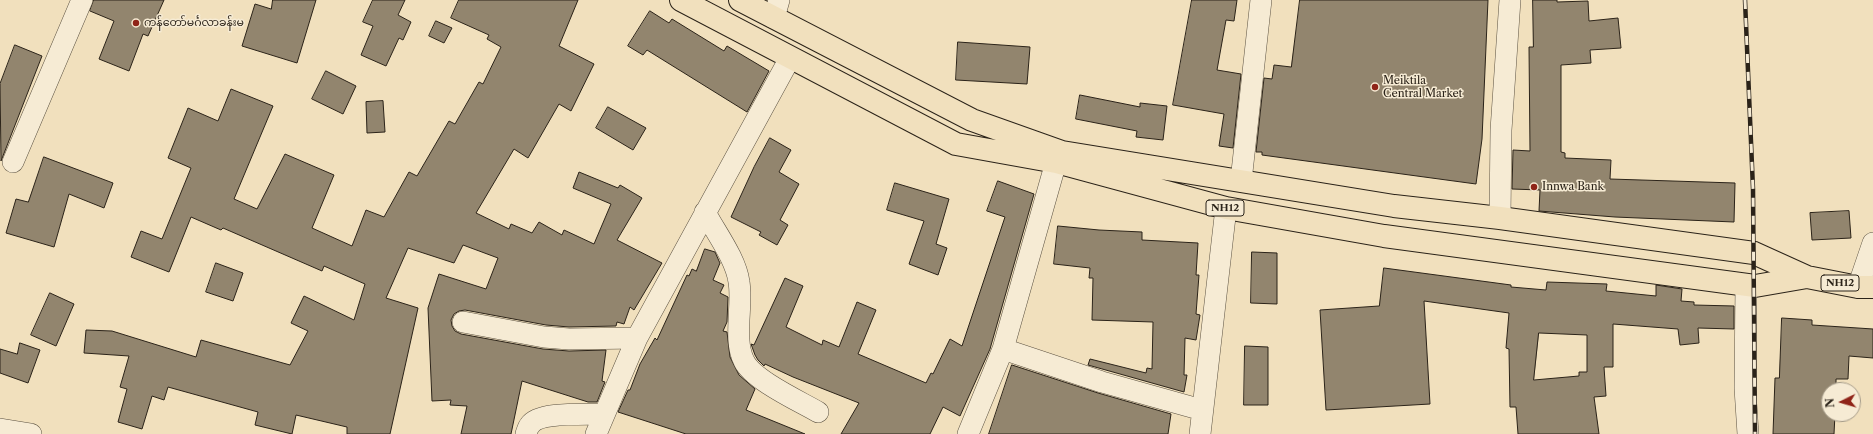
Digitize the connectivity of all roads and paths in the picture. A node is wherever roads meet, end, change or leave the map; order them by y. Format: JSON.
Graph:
{"nodes":[{"id":1,"x":82,"y":0,"type":"edge"},
{"id":2,"x":681,"y":0,"type":"edge"},
{"id":3,"x":740,"y":0,"type":"edge"},
{"id":4,"x":1261,"y":0,"type":"edge"},
{"id":5,"x":1510,"y":0,"type":"edge"},
{"id":6,"x":777,"y":9,"type":"edge"},
{"id":7,"x":790,"y":58,"type":"junction"},
{"id":8,"x":13,"y":162,"type":"dead end"},
{"id":9,"x":1056,"y":162,"type":"junction"},
{"id":10,"x":1241,"y":181,"type":"junction"},
{"id":11,"x":1226,"y":208,"type":"junction"},
{"id":12,"x":705,"y":212,"type":"junction"},
{"id":13,"x":1500,"y":218,"type":"junction"},
{"id":14,"x":1873,"y":243,"type":"edge"},
{"id":15,"x":1807,"y":277,"type":"junction"},
{"id":16,"x":1746,"y":284,"type":"junction"},
{"id":17,"x":1865,"y":287,"type":"edge"},
{"id":18,"x":463,"y":322,"type":"dead end"},
{"id":19,"x":637,"y":338,"type":"junction"},
{"id":20,"x":1003,"y":349,"type":"junction"},
{"id":21,"x":1202,"y":410,"type":"junction"},
{"id":22,"x":818,"y":412,"type":"dead end"},
{"id":23,"x":604,"y":414,"type":"junction"},
{"id":24,"x":0,"y":429,"type":"edge"},
{"id":25,"x":31,"y":434,"type":"edge"},
{"id":26,"x":526,"y":434,"type":"edge"},
{"id":27,"x":596,"y":434,"type":"edge"},
{"id":28,"x":968,"y":434,"type":"edge"},
{"id":29,"x":1200,"y":434,"type":"edge"},
{"id":30,"x":1748,"y":434,"type":"edge"}],
"edges":[{"from":1,"to":8,"type":"street"},
{"from":2,"to":7,"type":"highway","number":"NH12"},
{"from":3,"to":6,"type":"highway","number":"NH12"},
{"from":4,"to":10,"type":"street"},
{"from":5,"to":13,"type":"street"},
{"from":6,"to":10,"type":"highway","number":"NH12"},
{"from":7,"to":9,"type":"highway","number":"NH12"},
{"from":7,"to":12,"type":"street"},
{"from":9,"to":11,"type":"highway","number":"NH12"},
{"from":9,"to":20,"type":"street"},
{"from":10,"to":13,"type":"highway","number":"NH12"},
{"from":11,"to":16,"type":"highway","number":"NH12"},
{"from":11,"to":21,"type":"street"},
{"from":12,"to":19,"type":"street"},
{"from":12,"to":22,"type":"street"},
{"from":13,"to":15,"type":"highway","number":"NH12"},
{"from":14,"to":17,"type":"street"},
{"from":15,"to":16,"type":"highway","number":"NH12"},
{"from":15,"to":17,"type":"highway","number":"NH12"},
{"from":16,"to":30,"type":"street"},
{"from":18,"to":19,"type":"street"},
{"from":19,"to":23,"type":"street"},
{"from":20,"to":21,"type":"street"},
{"from":20,"to":28,"type":"street"},
{"from":21,"to":29,"type":"street"},
{"from":23,"to":26,"type":"street"},
{"from":23,"to":27,"type":"street"},
{"from":24,"to":25,"type":"street"}]}
